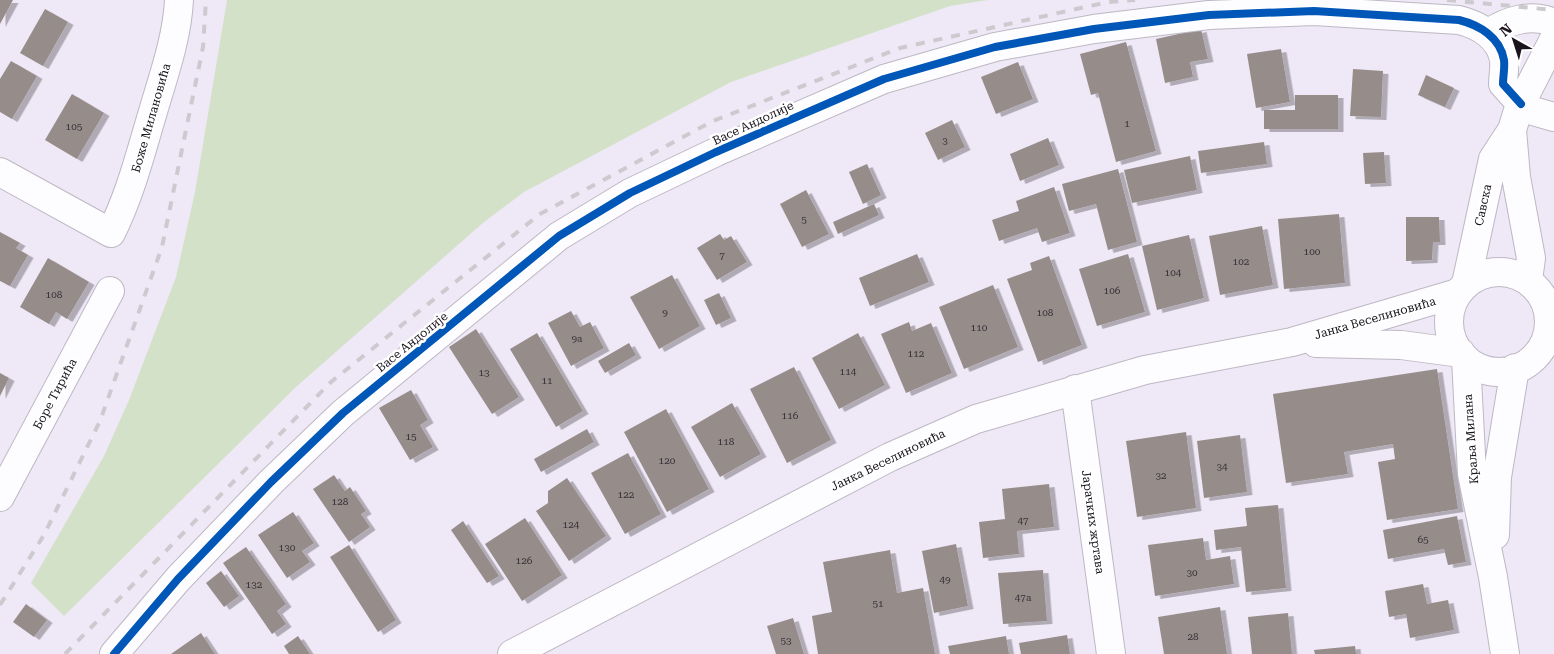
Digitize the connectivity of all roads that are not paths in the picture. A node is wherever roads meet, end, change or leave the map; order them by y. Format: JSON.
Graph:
{"nodes":[{"id":1,"x":178,"y":0,"type":"edge"},
{"id":2,"x":1554,"y":23,"type":"edge"},
{"id":3,"x":1489,"y":33,"type":"junction"},
{"id":4,"x":1554,"y":39,"type":"edge"},
{"id":5,"x":1517,"y":113,"type":"junction"},
{"id":6,"x":1554,"y":117,"type":"edge"},
{"id":7,"x":0,"y":172,"type":"edge"},
{"id":8,"x":1462,"y":289,"type":"junction"},
{"id":9,"x":1541,"y":290,"type":"edge"},
{"id":10,"x":110,"y":291,"type":"dead end"},
{"id":11,"x":1292,"y":342,"type":"junction"},
{"id":12,"x":1549,"y":346,"type":"edge"},
{"id":13,"x":1464,"y":356,"type":"junction"},
{"id":14,"x":1516,"y":368,"type":"junction"},
{"id":15,"x":1075,"y":389,"type":"junction"},
{"id":16,"x":0,"y":497,"type":"edge"},
{"id":17,"x":1493,"y":577,"type":"junction"},
{"id":18,"x":114,"y":654,"type":"edge"},
{"id":19,"x":512,"y":654,"type":"edge"},
{"id":20,"x":1111,"y":654,"type":"edge"},
{"id":21,"x":1505,"y":654,"type":"edge"}],
"edges":[{"from":1,"to":7,"type":"street","name":"Боже Милановића"},
{"from":2,"to":3,"type":"street"},
{"from":3,"to":5,"type":"street"},
{"from":3,"to":18,"type":"street","name":"Васе Андолије"},
{"from":4,"to":5,"type":"street","name":"Савска"},
{"from":5,"to":6,"type":"street"},
{"from":5,"to":8,"type":"street","name":"Савска"},
{"from":5,"to":9,"type":"street"},
{"from":8,"to":9,"type":"street"},
{"from":8,"to":11,"type":"street","name":"Јанка Веселиновића"},
{"from":8,"to":13,"type":"street"},
{"from":9,"to":12,"type":"street"},
{"from":10,"to":16,"type":"street","name":"Боре Тирића"},
{"from":11,"to":13,"type":"street","name":"Јанка Веселиновића"},
{"from":11,"to":15,"type":"street","name":"Јанка Веселиновића"},
{"from":12,"to":14,"type":"street"},
{"from":13,"to":14,"type":"street"},
{"from":13,"to":17,"type":"street","name":"Краља Милана"},
{"from":14,"to":17,"type":"street","name":"Краља Милана"},
{"from":15,"to":19,"type":"street","name":"Јанка Веселиновића"},
{"from":15,"to":20,"type":"street","name":"Јарачких жртава"},
{"from":17,"to":21,"type":"street","name":"Краља Милана"}]}
